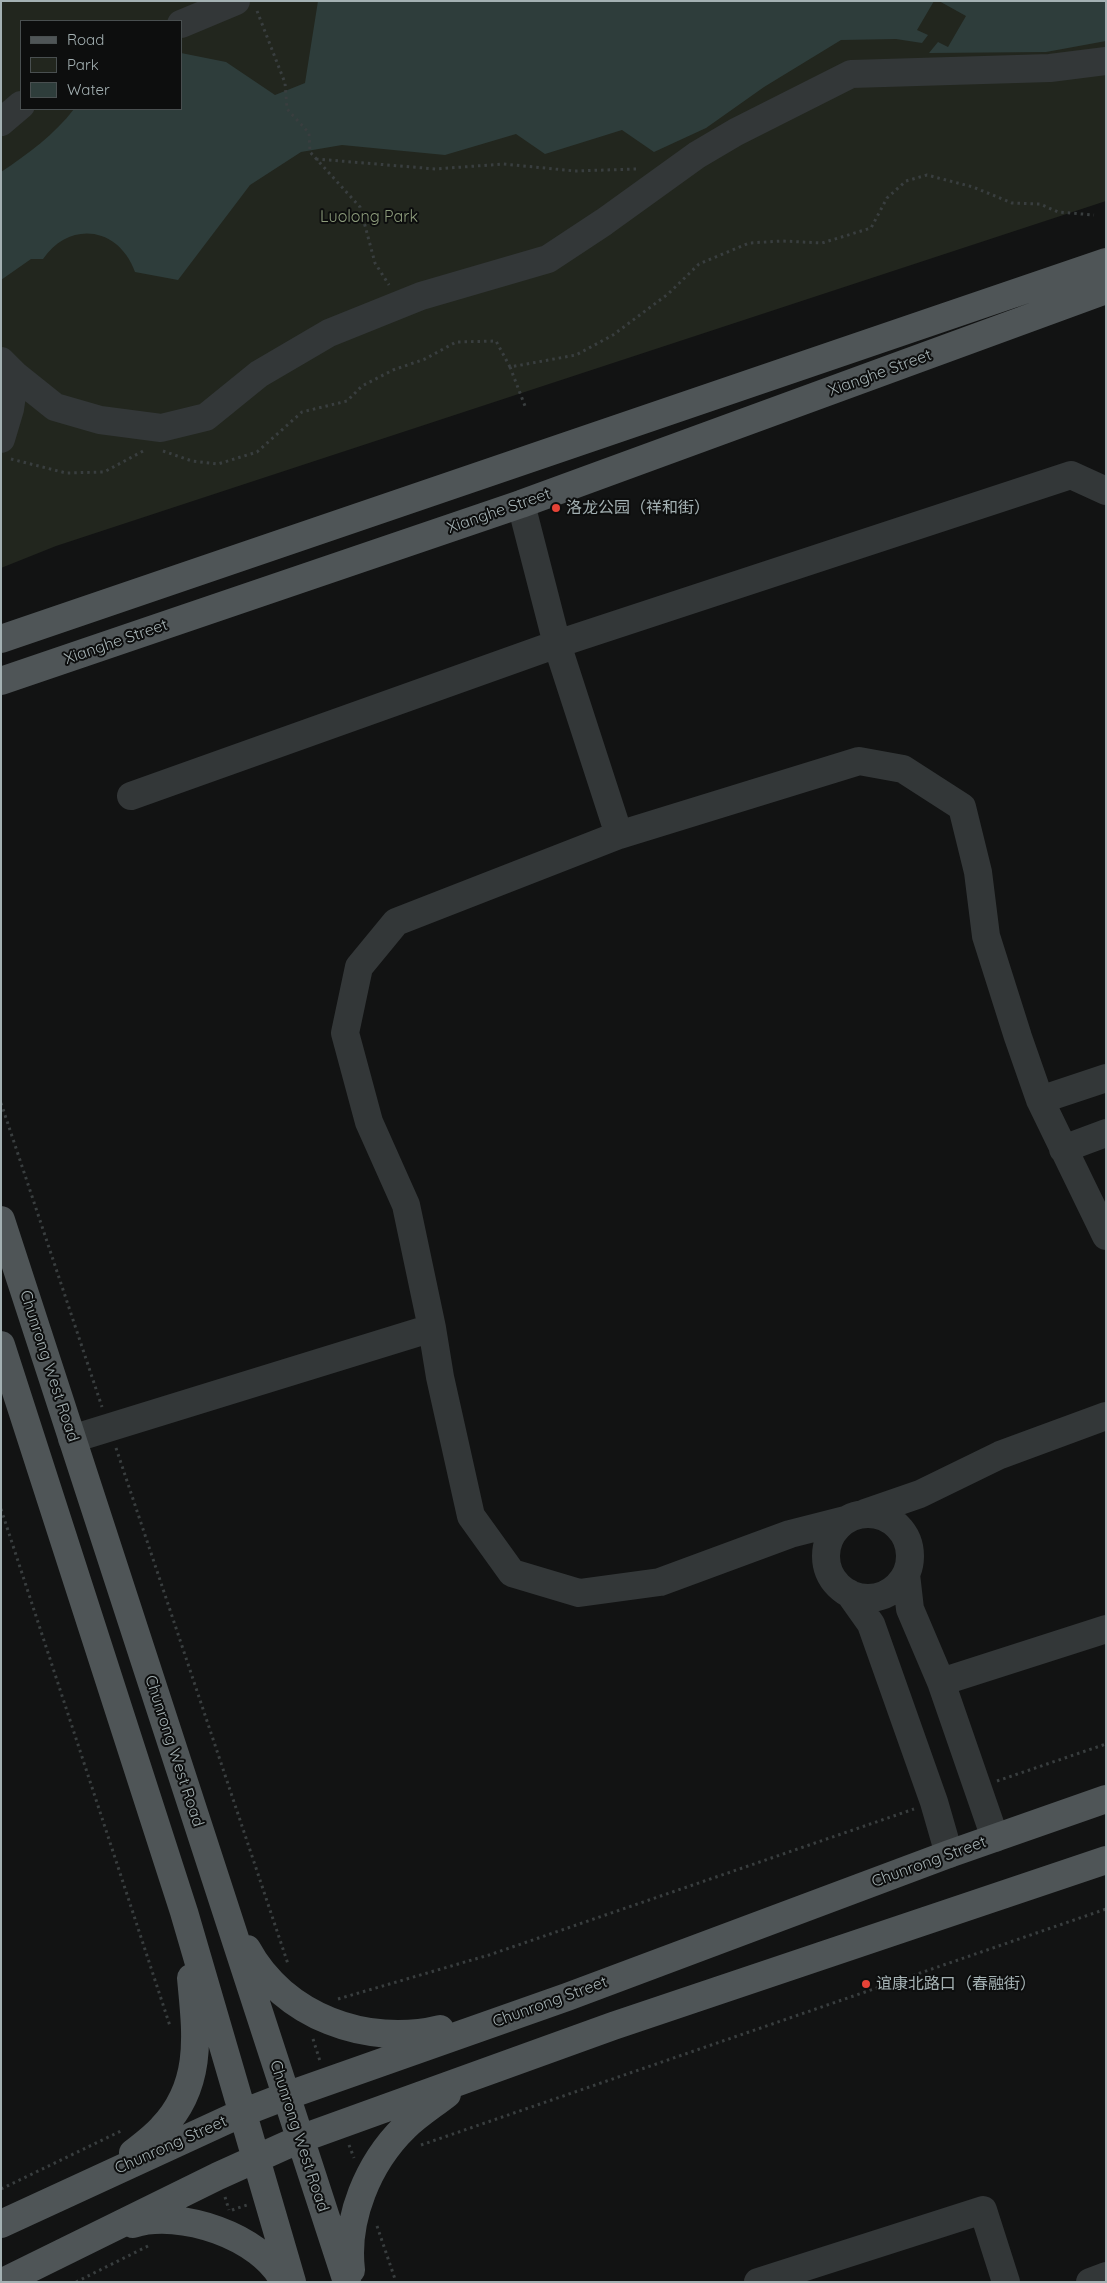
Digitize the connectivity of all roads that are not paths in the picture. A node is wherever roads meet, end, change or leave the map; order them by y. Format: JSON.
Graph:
{"nodes":[{"id":1,"x":246,"y":6,"type":"edge"},
{"id":2,"x":182,"y":24,"type":"edge"},
{"id":3,"x":1106,"y":61,"type":"edge"},
{"id":4,"x":20,"y":106,"type":"edge"},
{"id":5,"x":1,"y":122,"type":"edge"},
{"id":6,"x":1106,"y":262,"type":"edge"},
{"id":7,"x":1106,"y":290,"type":"edge"},
{"id":8,"x":8,"y":368,"type":"edge"},
{"id":9,"x":5,"y":449,"type":"edge"},
{"id":10,"x":1106,"y":492,"type":"edge"},
{"id":11,"x":521,"y":504,"type":"junction"},
{"id":12,"x":1,"y":639,"type":"edge"},
{"id":13,"x":557,"y":644,"type":"junction"},
{"id":14,"x":1,"y":681,"type":"edge"},
{"id":15,"x":131,"y":796,"type":"dead end"},
{"id":16,"x":619,"y":835,"type":"junction"},
{"id":17,"x":1106,"y":1078,"type":"edge"},
{"id":18,"x":1040,"y":1100,"type":"junction"},
{"id":19,"x":1106,"y":1133,"type":"edge"},
{"id":20,"x":1063,"y":1149,"type":"junction"},
{"id":21,"x":1,"y":1220,"type":"edge"},
{"id":22,"x":1106,"y":1236,"type":"edge"},
{"id":23,"x":432,"y":1328,"type":"junction"},
{"id":24,"x":1,"y":1345,"type":"edge"},
{"id":25,"x":1106,"y":1416,"type":"edge"},
{"id":26,"x":72,"y":1438,"type":"junction"},
{"id":27,"x":920,"y":1494,"type":"junction"},
{"id":28,"x":855,"y":1517,"type":"junction"},
{"id":29,"x":904,"y":1532,"type":"junction"},
{"id":30,"x":790,"y":1534,"type":"junction"},
{"id":31,"x":826,"y":1558,"type":"junction"},
{"id":32,"x":906,"y":1574,"type":"junction"},
{"id":33,"x":849,"y":1593,"type":"junction"},
{"id":34,"x":1106,"y":1629,"type":"edge"},
{"id":35,"x":942,"y":1682,"type":"junction"},
{"id":36,"x":1106,"y":1799,"type":"edge"},
{"id":37,"x":995,"y":1838,"type":"junction"},
{"id":38,"x":949,"y":1854,"type":"junction"},
{"id":39,"x":1106,"y":1860,"type":"edge"},
{"id":40,"x":223,"y":1902,"type":"junction"},
{"id":41,"x":184,"y":1912,"type":"junction"},
{"id":42,"x":567,"y":1996,"type":"junction"},
{"id":43,"x":469,"y":2078,"type":"junction"},
{"id":44,"x":286,"y":2096,"type":"junction"},
{"id":45,"x":242,"y":2113,"type":"junction"},
{"id":46,"x":300,"y":2139,"type":"junction"},
{"id":47,"x":256,"y":2157,"type":"junction"},
{"id":48,"x":111,"y":2173,"type":"junction"},
{"id":49,"x":1,"y":2224,"type":"edge"},
{"id":50,"x":84,"y":2240,"type":"junction"},
{"id":51,"x":1106,"y":2276,"type":"edge"},
{"id":52,"x":3,"y":2282,"type":"edge"},
{"id":53,"x":284,"y":2282,"type":"edge"},
{"id":54,"x":292,"y":2282,"type":"edge"},
{"id":55,"x":347,"y":2282,"type":"edge"},
{"id":56,"x":353,"y":2282,"type":"edge"},
{"id":57,"x":758,"y":2282,"type":"edge"},
{"id":58,"x":1006,"y":2282,"type":"edge"},
{"id":59,"x":1090,"y":2282,"type":"edge"}],
"edges":[{"from":1,"to":2,"type":"street"},
{"from":3,"to":8,"type":"street"},
{"from":4,"to":5,"type":"street"},
{"from":6,"to":12,"type":"main road","name":"Xianghe Street"},
{"from":7,"to":11,"type":"main road","name":"Xianghe Street"},
{"from":8,"to":9,"type":"street"},
{"from":10,"to":13,"type":"street"},
{"from":11,"to":13,"type":"street"},
{"from":11,"to":14,"type":"main road","name":"Xianghe Street"},
{"from":13,"to":15,"type":"street"},
{"from":13,"to":16,"type":"street"},
{"from":16,"to":18,"type":"street"},
{"from":16,"to":23,"type":"street"},
{"from":17,"to":18,"type":"street"},
{"from":18,"to":20,"type":"street"},
{"from":19,"to":20,"type":"street"},
{"from":20,"to":22,"type":"street"},
{"from":21,"to":26,"type":"main road","name":"Chunrong West Road"},
{"from":23,"to":26,"type":"street"},
{"from":23,"to":30,"type":"street"},
{"from":24,"to":41,"type":"main road"},
{"from":25,"to":27,"type":"street"},
{"from":26,"to":40,"type":"main road","name":"Chunrong West Road"},
{"from":27,"to":28,"type":"street"},
{"from":27,"to":29,"type":"street"},
{"from":28,"to":29,"type":"street"},
{"from":28,"to":30,"type":"street"},
{"from":28,"to":31,"type":"street"},
{"from":29,"to":32,"type":"street"},
{"from":30,"to":31,"type":"street"},
{"from":31,"to":33,"type":"street"},
{"from":32,"to":33,"type":"street"},
{"from":32,"to":35,"type":"street"},
{"from":33,"to":38,"type":"street"},
{"from":34,"to":35,"type":"street"},
{"from":35,"to":37,"type":"street"},
{"from":36,"to":37,"type":"main road","name":"Chunrong Street"},
{"from":37,"to":38,"type":"main road","name":"Chunrong Street"},
{"from":38,"to":42,"type":"main road","name":"Chunrong Street"},
{"from":39,"to":43,"type":"main road"},
{"from":40,"to":42,"type":"main road"},
{"from":40,"to":44,"type":"main road","name":"Chunrong West Road"},
{"from":41,"to":45,"type":"main road"},
{"from":41,"to":48,"type":"main road"},
{"from":42,"to":44,"type":"main road","name":"Chunrong Street"},
{"from":43,"to":46,"type":"main road"},
{"from":43,"to":56,"type":"main road"},
{"from":44,"to":45,"type":"main road","name":"Chunrong Street"},
{"from":44,"to":46,"type":"main road","name":"Chunrong West Road"},
{"from":45,"to":47,"type":"main road"},
{"from":45,"to":48,"type":"main road","name":"Chunrong Street"},
{"from":46,"to":47,"type":"main road"},
{"from":46,"to":55,"type":"main road","name":"Chunrong West Road"},
{"from":47,"to":50,"type":"main road"},
{"from":47,"to":54,"type":"main road"},
{"from":48,"to":49,"type":"main road","name":"Chunrong Street"},
{"from":50,"to":52,"type":"main road"},
{"from":50,"to":53,"type":"main road"},
{"from":51,"to":59,"type":"street"},
{"from":57,"to":58,"type":"street"}]}
